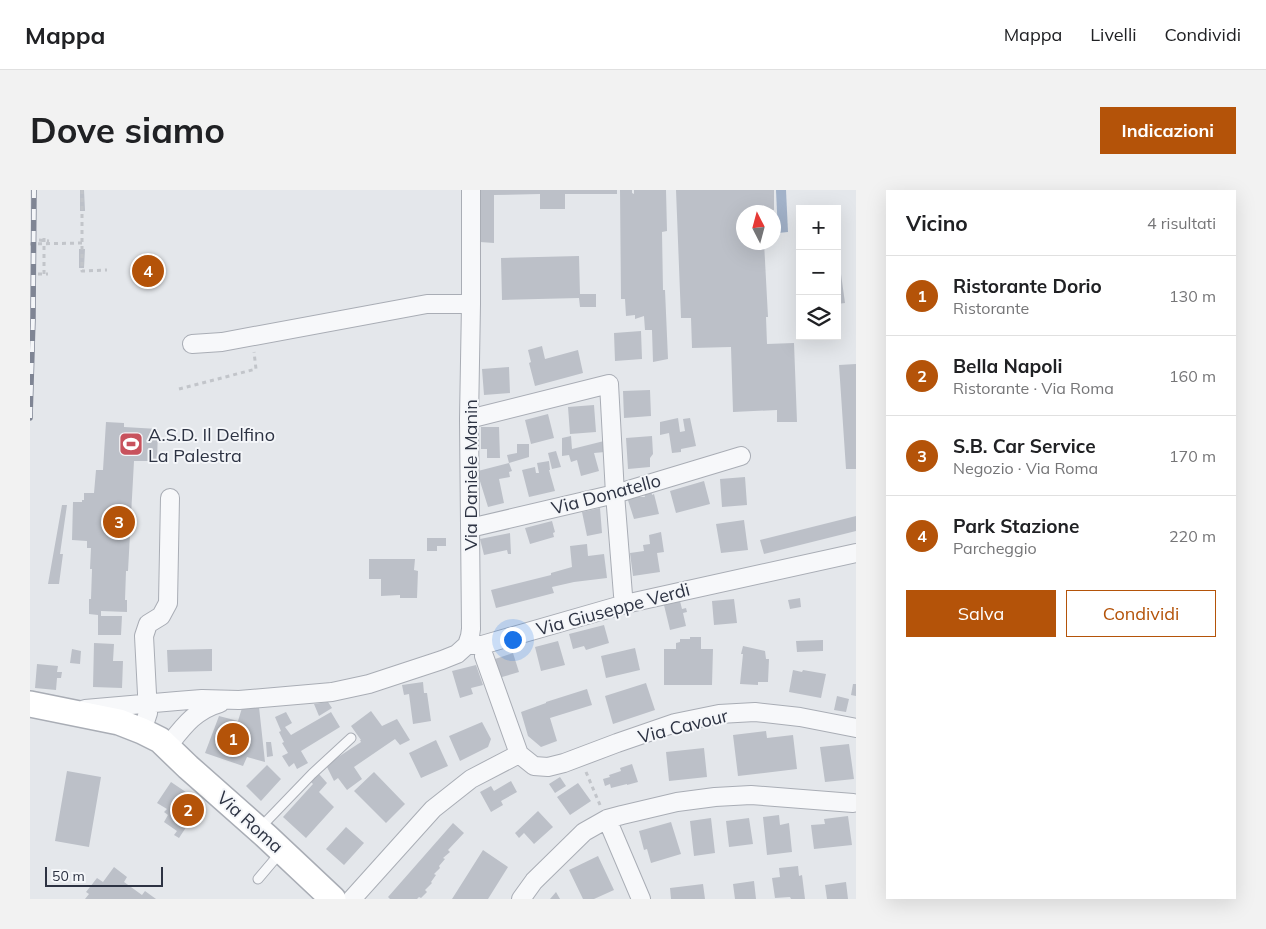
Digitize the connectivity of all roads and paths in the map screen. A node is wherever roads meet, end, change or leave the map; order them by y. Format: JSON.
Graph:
{"nodes":[{"id":1,"x":82,"y":190,"type":"edge"},
{"id":2,"x":471,"y":190,"type":"edge"},
{"id":3,"x":39,"y":240,"type":"dead end"},
{"id":4,"x":49,"y":240,"type":"dead end"},
{"id":5,"x":44,"y":242,"type":"junction"},
{"id":6,"x":82,"y":243,"type":"junction"},
{"id":7,"x":30,"y":244,"type":"edge"},
{"id":8,"x":107,"y":270,"type":"dead end"},
{"id":9,"x":38,"y":274,"type":"dead end"},
{"id":10,"x":471,"y":304,"type":"junction"},
{"id":11,"x":252,"y":336,"type":"junction"},
{"id":12,"x":192,"y":344,"type":"dead end"},
{"id":13,"x":179,"y":389,"type":"dead end"},
{"id":14,"x":469,"y":419,"type":"junction"},
{"id":15,"x":741,"y":456,"type":"dead end"},
{"id":16,"x":615,"y":494,"type":"junction"},
{"id":17,"x":170,"y":498,"type":"dead end"},
{"id":18,"x":470,"y":528,"type":"junction"},
{"id":19,"x":856,"y":553,"type":"edge"},
{"id":20,"x":625,"y":604,"type":"junction"},
{"id":21,"x":467,"y":645,"type":"junction"},
{"id":22,"x":484,"y":656,"type":"dead end"},
{"id":23,"x":229,"y":701,"type":"junction"},
{"id":24,"x":148,"y":703,"type":"junction"},
{"id":25,"x":30,"y":704,"type":"edge"},
{"id":26,"x":68,"y":711,"type":"junction"},
{"id":27,"x":856,"y":728,"type":"edge"},
{"id":28,"x":142,"y":731,"type":"junction"},
{"id":29,"x":351,"y":738,"type":"dead end"},
{"id":30,"x":168,"y":746,"type":"junction"},
{"id":31,"x":519,"y":754,"type":"junction"},
{"id":32,"x":580,"y":757,"type":"junction"},
{"id":33,"x":853,"y":803,"type":"dead end"},
{"id":34,"x":607,"y":819,"type":"junction"},
{"id":35,"x":259,"y":829,"type":"junction"},
{"id":36,"x":282,"y":851,"type":"junction"},
{"id":37,"x":258,"y":879,"type":"dead end"},
{"id":38,"x":333,"y":899,"type":"edge"},
{"id":39,"x":352,"y":899,"type":"edge"},
{"id":40,"x":521,"y":899,"type":"edge"},
{"id":41,"x":641,"y":899,"type":"edge"}],
"edges":[{"from":1,"to":6,"type":"path"},
{"from":2,"to":10,"type":"street","name":"Via Daniele Manin"},
{"from":3,"to":5,"type":"path"},
{"from":4,"to":5,"type":"path"},
{"from":5,"to":6,"type":"path"},
{"from":5,"to":7,"type":"path"},
{"from":5,"to":9,"type":"path"},
{"from":6,"to":8,"type":"path"},
{"from":10,"to":11,"type":"street"},
{"from":10,"to":14,"type":"street","name":"Via Daniele Manin"},
{"from":11,"to":12,"type":"street"},
{"from":11,"to":13,"type":"path"},
{"from":14,"to":16,"type":"street"},
{"from":14,"to":18,"type":"street","name":"Via Daniele Manin"},
{"from":15,"to":16,"type":"street","name":"Via Donatello"},
{"from":16,"to":18,"type":"street","name":"Via Donatello"},
{"from":16,"to":20,"type":"street"},
{"from":17,"to":24,"type":"street"},
{"from":18,"to":21,"type":"street","name":"Via Daniele Manin"},
{"from":19,"to":20,"type":"street","name":"Via Giuseppe Verdi"},
{"from":20,"to":21,"type":"street","name":"Via Giuseppe Verdi"},
{"from":21,"to":23,"type":"street","name":"Via Giuseppe Verdi"},
{"from":22,"to":31,"type":"street"},
{"from":23,"to":24,"type":"street","name":"Via Giuseppe Verdi"},
{"from":23,"to":30,"type":"street","name":"Via Giuseppe Verdi"},
{"from":24,"to":26,"type":"street","name":"Via Giuseppe Verdi"},
{"from":24,"to":28,"type":"street"},
{"from":25,"to":26,"type":"main road","name":"Via Roma"},
{"from":26,"to":28,"type":"main road","name":"Via Roma"},
{"from":27,"to":32,"type":"street","name":"Via Cavour"},
{"from":28,"to":30,"type":"main road","name":"Via Roma"},
{"from":29,"to":35,"type":"lane"},
{"from":30,"to":35,"type":"main road","name":"Via Roma"},
{"from":31,"to":32,"type":"street","name":"Via Cavour"},
{"from":31,"to":39,"type":"street"},
{"from":32,"to":34,"type":"path"},
{"from":33,"to":34,"type":"street"},
{"from":34,"to":40,"type":"street"},
{"from":34,"to":41,"type":"street"},
{"from":35,"to":36,"type":"main road","name":"Via Roma"},
{"from":36,"to":37,"type":"lane"},
{"from":36,"to":38,"type":"main road","name":"Via Roma"}]}
